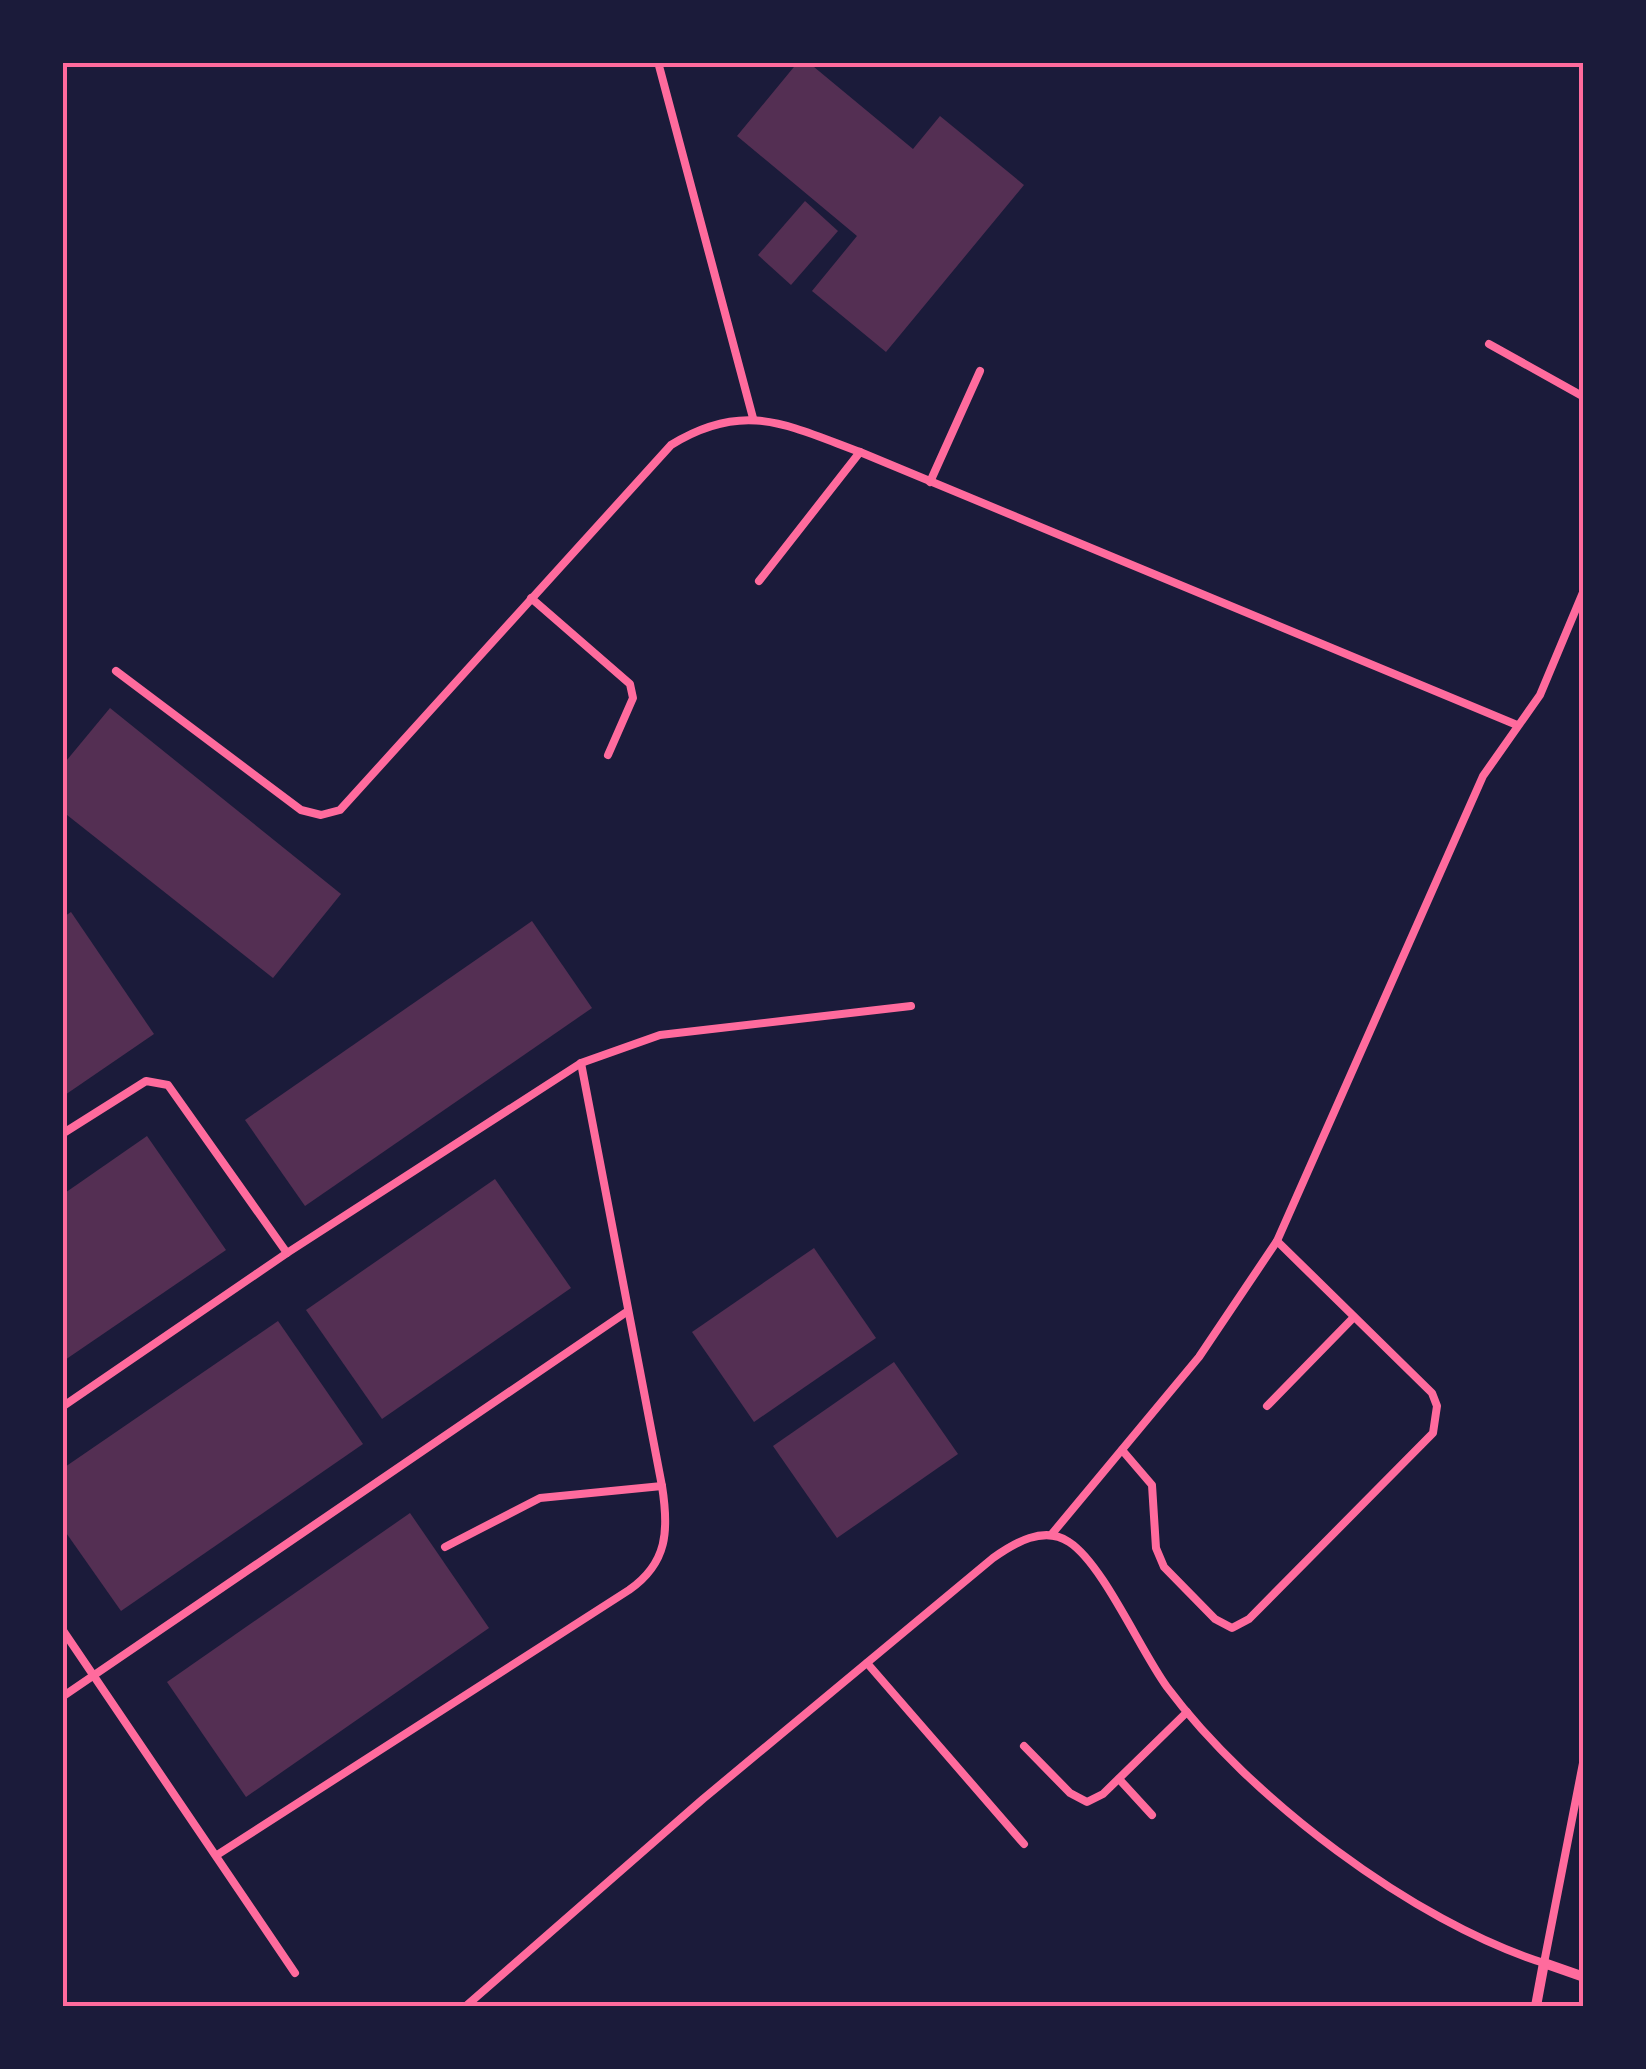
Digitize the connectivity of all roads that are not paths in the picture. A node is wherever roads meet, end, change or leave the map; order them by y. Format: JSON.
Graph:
{"nodes":[{"id":1,"x":658,"y":62,"type":"edge"},
{"id":2,"x":1489,"y":344,"type":"dead end"},
{"id":3,"x":980,"y":370,"type":"dead end"},
{"id":4,"x":1584,"y":397,"type":"edge"},
{"id":5,"x":753,"y":418,"type":"junction"},
{"id":6,"x":860,"y":452,"type":"junction"},
{"id":7,"x":930,"y":482,"type":"junction"},
{"id":8,"x":760,"y":582,"type":"dead end"},
{"id":9,"x":1584,"y":590,"type":"edge"},
{"id":10,"x":531,"y":598,"type":"junction"},
{"id":11,"x":116,"y":671,"type":"dead end"},
{"id":12,"x":1516,"y":725,"type":"junction"},
{"id":13,"x":608,"y":755,"type":"dead end"},
{"id":14,"x":911,"y":1006,"type":"dead end"},
{"id":15,"x":581,"y":1063,"type":"junction"},
{"id":16,"x":62,"y":1134,"type":"edge"},
{"id":17,"x":1276,"y":1242,"type":"junction"},
{"id":18,"x":287,"y":1253,"type":"junction"},
{"id":19,"x":626,"y":1314,"type":"junction"},
{"id":20,"x":1354,"y":1316,"type":"junction"},
{"id":21,"x":1267,"y":1406,"type":"dead end"},
{"id":22,"x":62,"y":1407,"type":"edge"},
{"id":23,"x":1122,"y":1450,"type":"junction"},
{"id":24,"x":662,"y":1486,"type":"junction"},
{"id":25,"x":1051,"y":1534,"type":"junction"},
{"id":26,"x":445,"y":1547,"type":"dead end"},
{"id":27,"x":62,"y":1629,"type":"edge"},
{"id":28,"x":867,"y":1662,"type":"junction"},
{"id":29,"x":93,"y":1675,"type":"junction"},
{"id":30,"x":62,"y":1697,"type":"edge"},
{"id":31,"x":1187,"y":1712,"type":"junction"},
{"id":32,"x":1024,"y":1746,"type":"dead end"},
{"id":33,"x":1584,"y":1758,"type":"edge"},
{"id":34,"x":1119,"y":1779,"type":"junction"},
{"id":35,"x":1152,"y":1815,"type":"dead end"},
{"id":36,"x":1024,"y":1844,"type":"dead end"},
{"id":37,"x":217,"y":1854,"type":"junction"},
{"id":38,"x":1544,"y":1963,"type":"junction"},
{"id":39,"x":295,"y":1973,"type":"dead end"},
{"id":40,"x":1584,"y":1976,"type":"edge"},
{"id":41,"x":466,"y":2006,"type":"edge"},
{"id":42,"x":1536,"y":2006,"type":"edge"}],
"edges":[{"from":1,"to":5,"type":"lane"},
{"from":2,"to":4,"type":"lane"},
{"from":3,"to":7,"type":"lane"},
{"from":5,"to":6,"type":"lane"},
{"from":5,"to":10,"type":"lane"},
{"from":6,"to":7,"type":"lane"},
{"from":6,"to":8,"type":"lane"},
{"from":7,"to":12,"type":"lane"},
{"from":9,"to":12,"type":"lane"},
{"from":10,"to":11,"type":"lane"},
{"from":10,"to":13,"type":"lane"},
{"from":12,"to":17,"type":"lane"},
{"from":14,"to":15,"type":"lane"},
{"from":15,"to":18,"type":"lane"},
{"from":15,"to":19,"type":"lane"},
{"from":16,"to":18,"type":"lane"},
{"from":17,"to":20,"type":"lane"},
{"from":17,"to":23,"type":"lane"},
{"from":18,"to":22,"type":"lane"},
{"from":19,"to":24,"type":"lane"},
{"from":19,"to":29,"type":"lane"},
{"from":20,"to":21,"type":"lane"},
{"from":20,"to":23,"type":"lane"},
{"from":23,"to":25,"type":"lane"},
{"from":24,"to":26,"type":"lane"},
{"from":24,"to":37,"type":"lane"},
{"from":25,"to":28,"type":"lane"},
{"from":25,"to":31,"type":"lane"},
{"from":27,"to":29,"type":"lane"},
{"from":28,"to":36,"type":"lane"},
{"from":28,"to":41,"type":"lane"},
{"from":29,"to":30,"type":"lane"},
{"from":29,"to":37,"type":"lane"},
{"from":31,"to":34,"type":"lane"},
{"from":31,"to":38,"type":"lane"},
{"from":32,"to":34,"type":"lane"},
{"from":33,"to":38,"type":"lane"},
{"from":34,"to":35,"type":"lane"},
{"from":37,"to":39,"type":"lane"},
{"from":38,"to":40,"type":"street"},
{"from":38,"to":42,"type":"street"}]}
